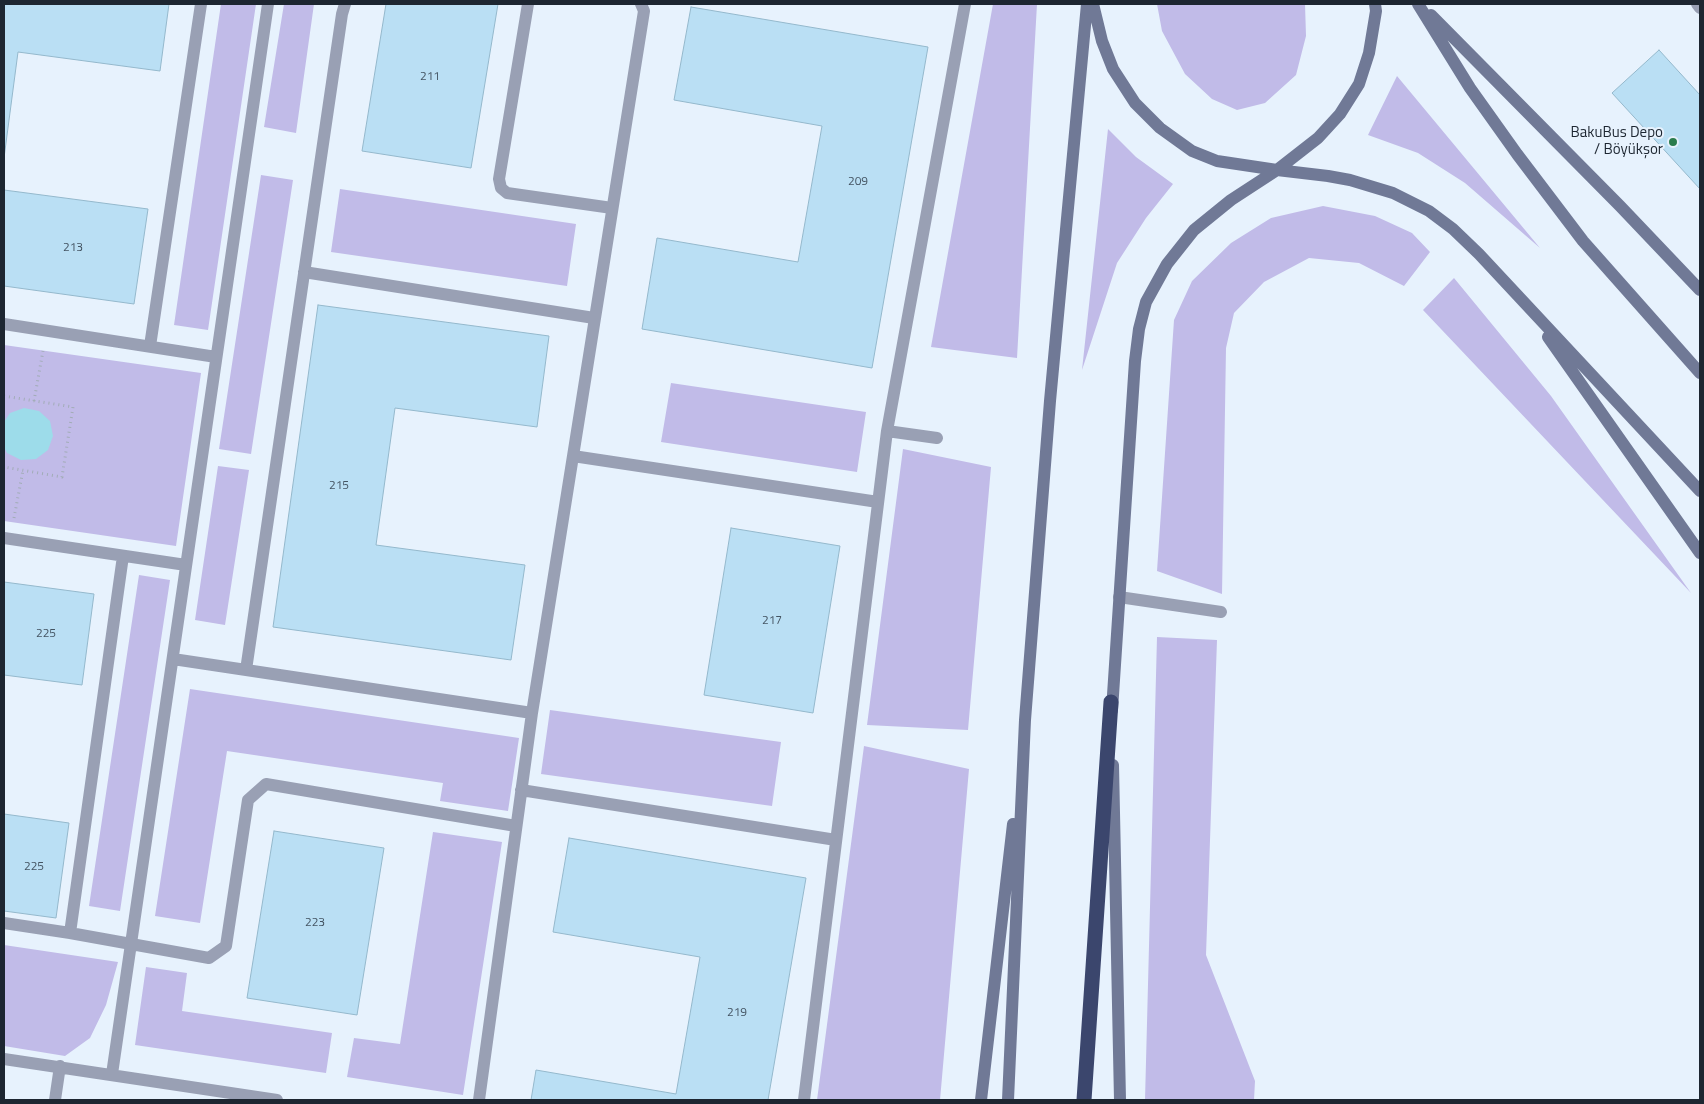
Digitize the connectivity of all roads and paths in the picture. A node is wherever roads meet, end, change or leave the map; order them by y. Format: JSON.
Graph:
{"nodes":[{"id":1,"x":201,"y":4,"type":"edge"},
{"id":2,"x":268,"y":4,"type":"edge"},
{"id":3,"x":345,"y":4,"type":"edge"},
{"id":4,"x":528,"y":4,"type":"edge"},
{"id":5,"x":641,"y":4,"type":"edge"},
{"id":6,"x":965,"y":4,"type":"edge"},
{"id":7,"x":1087,"y":4,"type":"edge"},
{"id":8,"x":1093,"y":4,"type":"edge"},
{"id":9,"x":1375,"y":4,"type":"edge"},
{"id":10,"x":1418,"y":4,"type":"edge"},
{"id":11,"x":1697,"y":4,"type":"edge"},
{"id":12,"x":1700,"y":8,"type":"edge"},
{"id":13,"x":1277,"y":170,"type":"junction"},
{"id":14,"x":612,"y":208,"type":"junction"},
{"id":15,"x":304,"y":272,"type":"junction"},
{"id":16,"x":1700,"y":290,"type":"edge"},
{"id":17,"x":1519,"y":297,"type":"junction"},
{"id":18,"x":594,"y":318,"type":"junction"},
{"id":19,"x":4,"y":324,"type":"edge"},
{"id":20,"x":46,"y":331,"type":"junction"},
{"id":21,"x":150,"y":346,"type":"junction"},
{"id":22,"x":216,"y":356,"type":"junction"},
{"id":23,"x":1700,"y":373,"type":"edge"},
{"id":24,"x":4,"y":396,"type":"edge"},
{"id":25,"x":34,"y":401,"type":"junction"},
{"id":26,"x":887,"y":431,"type":"junction"},
{"id":27,"x":937,"y":438,"type":"dead end"},
{"id":28,"x":573,"y":456,"type":"junction"},
{"id":29,"x":4,"y":467,"type":"edge"},
{"id":30,"x":23,"y":470,"type":"junction"},
{"id":31,"x":1700,"y":491,"type":"edge"},
{"id":32,"x":878,"y":502,"type":"junction"},
{"id":33,"x":7,"y":539,"type":"edge"},
{"id":34,"x":1700,"y":553,"type":"edge"},
{"id":35,"x":123,"y":556,"type":"junction"},
{"id":36,"x":186,"y":565,"type":"junction"},
{"id":37,"x":1119,"y":597,"type":"junction"},
{"id":38,"x":1221,"y":612,"type":"dead end"},
{"id":39,"x":173,"y":658,"type":"junction"},
{"id":40,"x":246,"y":670,"type":"junction"},
{"id":41,"x":1111,"y":702,"type":"junction"},
{"id":42,"x":532,"y":713,"type":"junction"},
{"id":43,"x":1025,"y":720,"type":"junction"},
{"id":44,"x":521,"y":790,"type":"junction"},
{"id":45,"x":516,"y":826,"type":"junction"},
{"id":46,"x":836,"y":840,"type":"junction"},
{"id":47,"x":4,"y":923,"type":"edge"},
{"id":48,"x":70,"y":933,"type":"junction"},
{"id":49,"x":131,"y":944,"type":"junction"},
{"id":50,"x":4,"y":1059,"type":"edge"},
{"id":51,"x":60,"y":1066,"type":"junction"},
{"id":52,"x":112,"y":1074,"type":"junction"},
{"id":53,"x":55,"y":1100,"type":"edge"},
{"id":54,"x":269,"y":1100,"type":"edge"},
{"id":55,"x":479,"y":1100,"type":"edge"},
{"id":56,"x":804,"y":1100,"type":"edge"},
{"id":57,"x":981,"y":1100,"type":"edge"},
{"id":58,"x":1008,"y":1100,"type":"edge"},
{"id":59,"x":1084,"y":1100,"type":"edge"},
{"id":60,"x":1120,"y":1100,"type":"edge"}],
"edges":[{"from":1,"to":21,"type":"lane"},
{"from":2,"to":22,"type":"lane"},
{"from":3,"to":15,"type":"lane"},
{"from":4,"to":14,"type":"lane"},
{"from":5,"to":14,"type":"lane"},
{"from":6,"to":26,"type":"lane"},
{"from":7,"to":43,"type":"main road"},
{"from":8,"to":13,"type":"main road"},
{"from":9,"to":13,"type":"main road"},
{"from":10,"to":16,"type":"main road"},
{"from":10,"to":23,"type":"main road"},
{"from":11,"to":12,"type":"lane"},
{"from":13,"to":17,"type":"main road"},
{"from":13,"to":37,"type":"main road"},
{"from":14,"to":18,"type":"lane"},
{"from":15,"to":18,"type":"lane"},
{"from":15,"to":40,"type":"lane"},
{"from":17,"to":31,"type":"main road"},
{"from":17,"to":34,"type":"main road"},
{"from":18,"to":28,"type":"lane"},
{"from":19,"to":20,"type":"lane"},
{"from":20,"to":21,"type":"lane"},
{"from":20,"to":25,"type":"path"},
{"from":21,"to":22,"type":"lane"},
{"from":22,"to":36,"type":"lane"},
{"from":24,"to":25,"type":"path"},
{"from":25,"to":30,"type":"path"},
{"from":26,"to":27,"type":"lane"},
{"from":26,"to":32,"type":"lane"},
{"from":28,"to":32,"type":"lane"},
{"from":28,"to":42,"type":"lane"},
{"from":29,"to":30,"type":"path"},
{"from":30,"to":33,"type":"path"},
{"from":32,"to":46,"type":"lane"},
{"from":33,"to":35,"type":"lane"},
{"from":35,"to":36,"type":"lane"},
{"from":35,"to":48,"type":"lane"},
{"from":36,"to":39,"type":"lane"},
{"from":37,"to":38,"type":"lane"},
{"from":37,"to":41,"type":"main road"},
{"from":39,"to":40,"type":"lane"},
{"from":39,"to":49,"type":"lane"},
{"from":40,"to":42,"type":"lane"},
{"from":41,"to":59,"type":"highway"},
{"from":41,"to":60,"type":"main road"},
{"from":42,"to":44,"type":"lane"},
{"from":43,"to":57,"type":"main road"},
{"from":43,"to":58,"type":"main road"},
{"from":44,"to":45,"type":"lane"},
{"from":44,"to":46,"type":"lane"},
{"from":45,"to":49,"type":"lane"},
{"from":45,"to":55,"type":"lane"},
{"from":46,"to":56,"type":"lane"},
{"from":47,"to":48,"type":"lane"},
{"from":48,"to":49,"type":"lane"},
{"from":49,"to":52,"type":"lane"},
{"from":50,"to":51,"type":"lane"},
{"from":51,"to":52,"type":"lane"},
{"from":51,"to":53,"type":"lane"},
{"from":52,"to":54,"type":"lane"}]}
